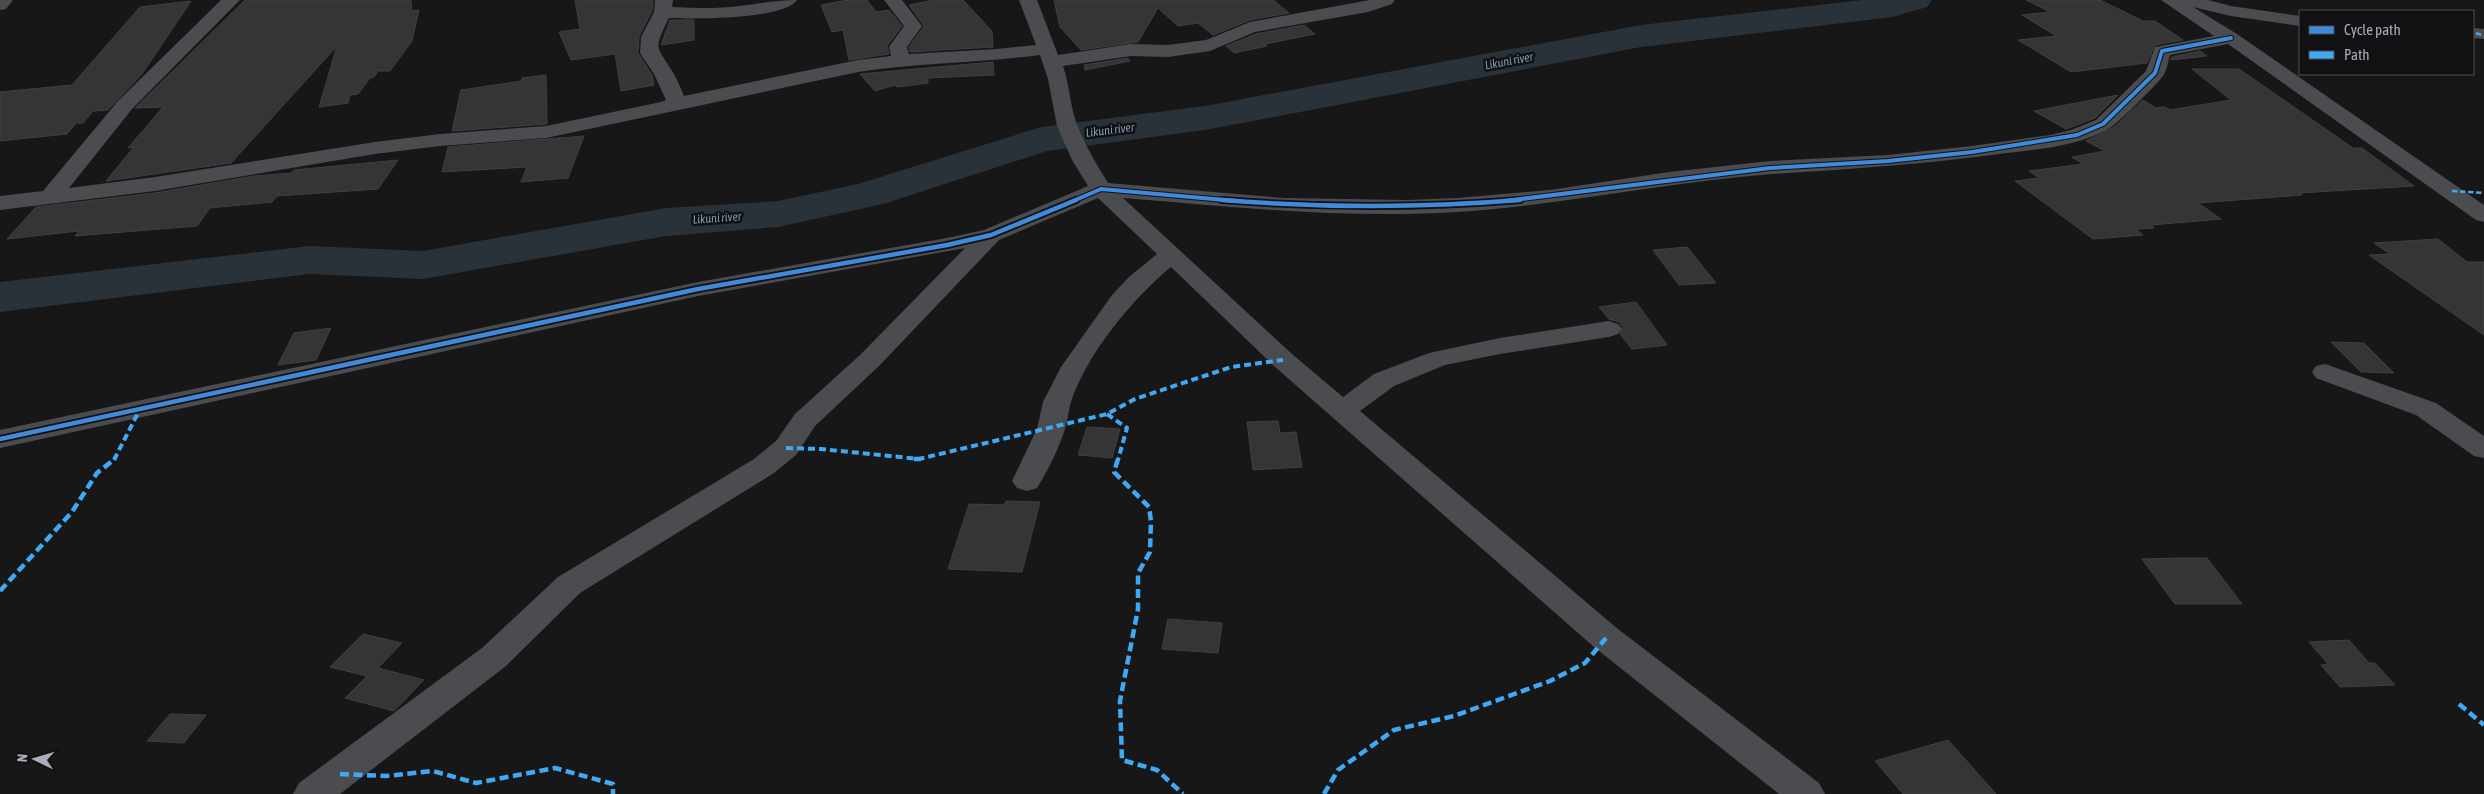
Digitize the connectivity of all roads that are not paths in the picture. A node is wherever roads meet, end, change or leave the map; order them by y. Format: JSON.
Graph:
{"nodes":[{"id":1,"x":4,"y":0,"type":"edge"},
{"id":2,"x":231,"y":0,"type":"edge"},
{"id":3,"x":788,"y":0,"type":"edge"},
{"id":4,"x":893,"y":0,"type":"edge"},
{"id":5,"x":1028,"y":0,"type":"edge"},
{"id":6,"x":1386,"y":0,"type":"edge"},
{"id":7,"x":2170,"y":0,"type":"edge"},
{"id":8,"x":2186,"y":0,"type":"edge"},
{"id":9,"x":0,"y":4,"type":"edge"},
{"id":10,"x":664,"y":6,"type":"edge"},
{"id":11,"x":2299,"y":21,"type":"edge"},
{"id":12,"x":2299,"y":21,"type":"edge"},
{"id":13,"x":2225,"y":34,"type":"junction"},
{"id":14,"x":1049,"y":56,"type":"junction"},
{"id":15,"x":902,"y":60,"type":"junction"},
{"id":16,"x":675,"y":104,"type":"junction"},
{"id":17,"x":1101,"y":189,"type":"junction"},
{"id":18,"x":50,"y":197,"type":"junction"},
{"id":19,"x":0,"y":203,"type":"edge"},
{"id":20,"x":2484,"y":215,"type":"edge"},
{"id":21,"x":991,"y":235,"type":"junction"},
{"id":22,"x":1171,"y":255,"type":"junction"},
{"id":23,"x":1609,"y":329,"type":"dead end"},
{"id":24,"x":2325,"y":372,"type":"dead end"},
{"id":25,"x":1343,"y":410,"type":"junction"},
{"id":26,"x":0,"y":439,"type":"edge"},
{"id":27,"x":2484,"y":449,"type":"edge"},
{"id":28,"x":1027,"y":481,"type":"dead end"},
{"id":29,"x":312,"y":794,"type":"edge"},
{"id":30,"x":1806,"y":794,"type":"edge"}],
"edges":[{"from":1,"to":9,"type":"street"},
{"from":2,"to":18,"type":"street"},
{"from":3,"to":10,"type":"street"},
{"from":4,"to":15,"type":"street"},
{"from":5,"to":14,"type":"street"},
{"from":6,"to":14,"type":"street"},
{"from":7,"to":13,"type":"street"},
{"from":8,"to":12,"type":"street"},
{"from":10,"to":16,"type":"street"},
{"from":11,"to":13,"type":"street"},
{"from":13,"to":17,"type":"street"},
{"from":13,"to":20,"type":"street"},
{"from":14,"to":15,"type":"street"},
{"from":14,"to":17,"type":"street"},
{"from":15,"to":16,"type":"street"},
{"from":16,"to":18,"type":"street"},
{"from":17,"to":21,"type":"street"},
{"from":17,"to":22,"type":"street"},
{"from":18,"to":19,"type":"street"},
{"from":21,"to":26,"type":"street"},
{"from":21,"to":29,"type":"street"},
{"from":22,"to":25,"type":"street"},
{"from":22,"to":28,"type":"street"},
{"from":23,"to":25,"type":"street"},
{"from":24,"to":27,"type":"street"},
{"from":25,"to":30,"type":"street"}]}
